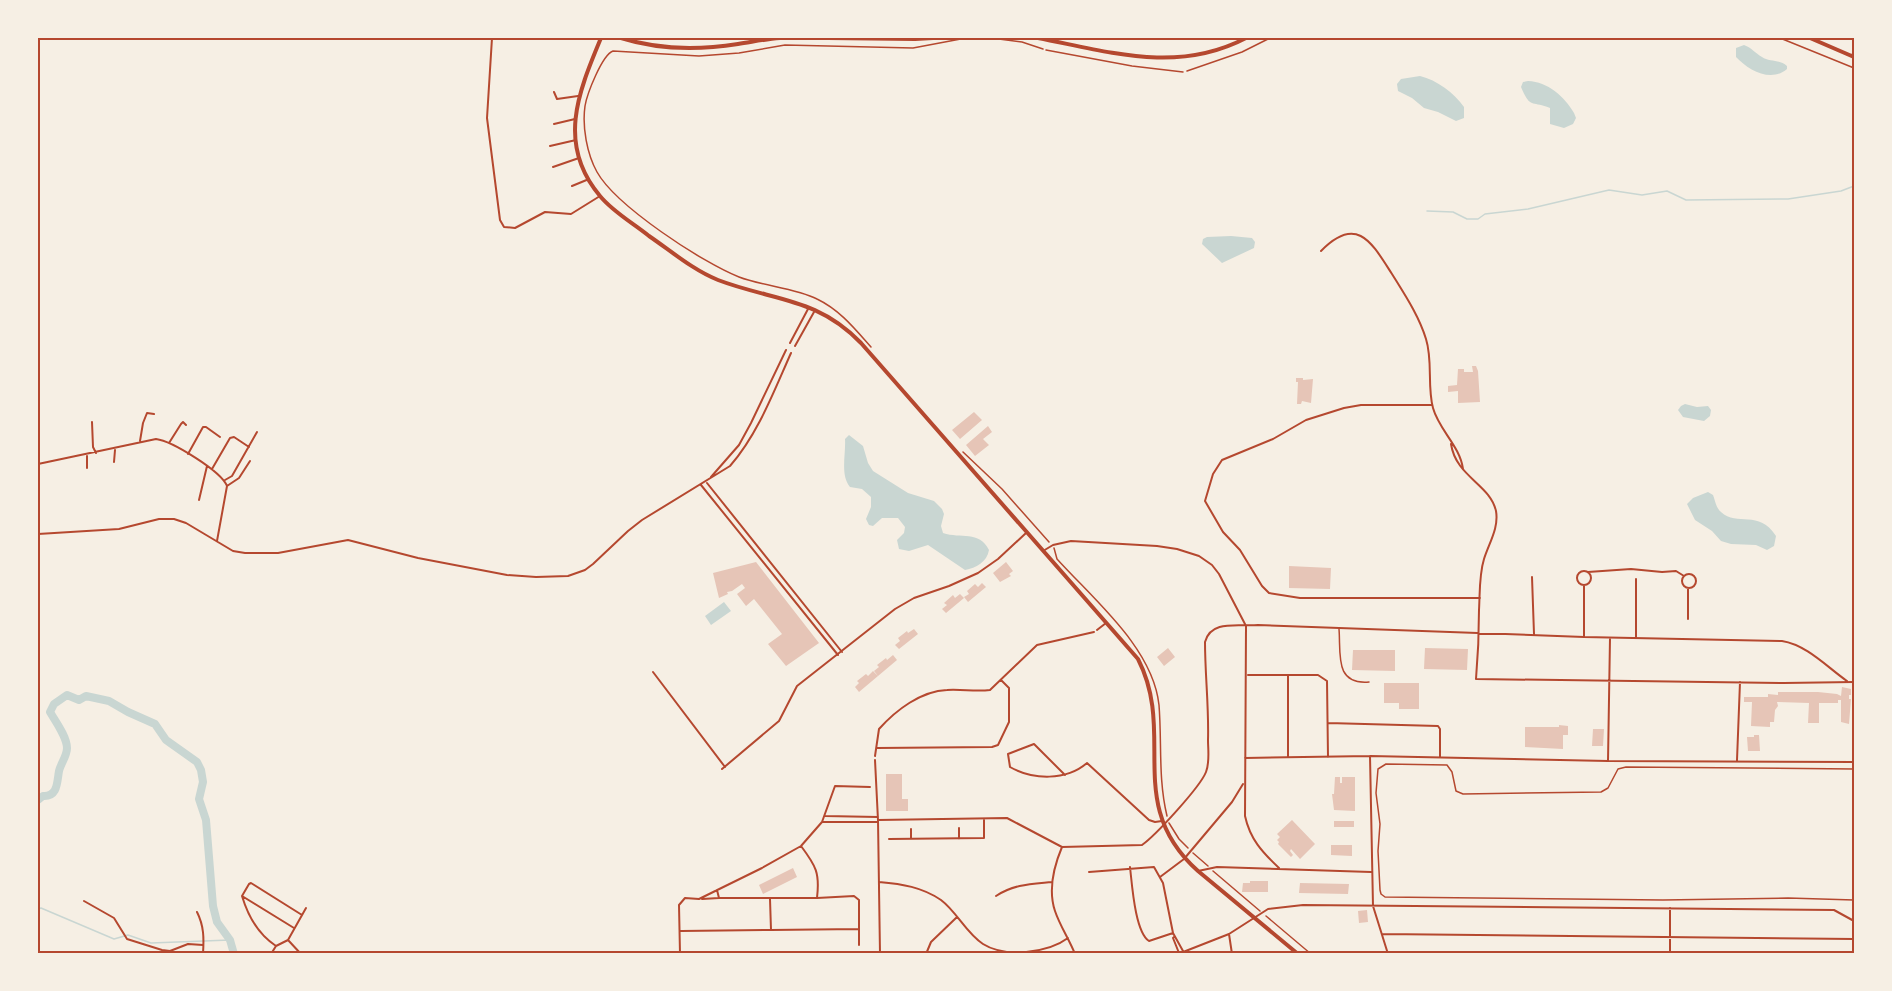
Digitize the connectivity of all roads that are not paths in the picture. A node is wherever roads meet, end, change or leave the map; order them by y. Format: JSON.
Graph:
{"nodes":[{"id":1,"x":492,"y":38,"type":"edge"},
{"id":2,"x":601,"y":38,"type":"edge"},
{"id":3,"x":621,"y":38,"type":"edge"},
{"id":4,"x":780,"y":38,"type":"edge"},
{"id":5,"x":828,"y":38,"type":"edge"},
{"id":6,"x":933,"y":38,"type":"edge"},
{"id":7,"x":1038,"y":38,"type":"edge"},
{"id":8,"x":1049,"y":38,"type":"edge"},
{"id":9,"x":1246,"y":38,"type":"edge"},
{"id":10,"x":1810,"y":38,"type":"edge"},
{"id":11,"x":1046,"y":50,"type":"road end"},
{"id":12,"x":1854,"y":50,"type":"edge"},
{"id":13,"x":1853,"y":56,"type":"edge"},
{"id":14,"x":1183,"y":72,"type":"dead end"},
{"id":15,"x":554,"y":92,"type":"dead end"},
{"id":16,"x":578,"y":96,"type":"junction"},
{"id":17,"x":575,"y":119,"type":"junction"},
{"id":18,"x":554,"y":124,"type":"dead end"},
{"id":19,"x":576,"y":140,"type":"junction"},
{"id":20,"x":550,"y":146,"type":"dead end"},
{"id":21,"x":579,"y":157,"type":"junction"},
{"id":22,"x":553,"y":167,"type":"dead end"},
{"id":23,"x":589,"y":179,"type":"junction"},
{"id":24,"x":572,"y":186,"type":"dead end"},
{"id":25,"x":600,"y":196,"type":"junction"},
{"id":26,"x":1321,"y":251,"type":"dead end"},
{"id":27,"x":809,"y":306,"type":"junction"},
{"id":28,"x":816,"y":309,"type":"junction"},
{"id":29,"x":790,"y":344,"type":"dead end"},
{"id":30,"x":795,"y":346,"type":"dead end"},
{"id":31,"x":786,"y":350,"type":"dead end"},
{"id":32,"x":791,"y":353,"type":"dead end"},
{"id":33,"x":1432,"y":405,"type":"junction"},
{"id":34,"x":154,"y":414,"type":"dead end"},
{"id":35,"x":92,"y":422,"type":"dead end"},
{"id":36,"x":186,"y":425,"type":"dead end"},
{"id":37,"x":257,"y":432,"type":"dead end"},
{"id":38,"x":220,"y":437,"type":"dead end"},
{"id":39,"x":140,"y":442,"type":"junction"},
{"id":40,"x":169,"y":443,"type":"junction"},
{"id":41,"x":249,"y":447,"type":"junction"},
{"id":42,"x":115,"y":449,"type":"junction"},
{"id":43,"x":96,"y":453,"type":"junction"},
{"id":44,"x":188,"y":454,"type":"junction"},
{"id":45,"x":87,"y":455,"type":"junction"},
{"id":46,"x":250,"y":461,"type":"dead end"},
{"id":47,"x":114,"y":462,"type":"dead end"},
{"id":48,"x":38,"y":464,"type":"edge"},
{"id":49,"x":207,"y":466,"type":"junction"},
{"id":50,"x":87,"y":468,"type":"dead end"},
{"id":51,"x":212,"y":469,"type":"junction"},
{"id":52,"x":225,"y":480,"type":"junction"},
{"id":53,"x":708,"y":481,"type":"junction"},
{"id":54,"x":701,"y":485,"type":"junction"},
{"id":55,"x":227,"y":486,"type":"junction"},
{"id":56,"x":199,"y":500,"type":"dead end"},
{"id":57,"x":1026,"y":533,"type":"junction"},
{"id":58,"x":38,"y":534,"type":"edge"},
{"id":59,"x":217,"y":542,"type":"junction"},
{"id":60,"x":1043,"y":551,"type":"junction"},
{"id":61,"x":1588,"y":572,"type":"junction"},
{"id":62,"x":1684,"y":576,"type":"junction"},
{"id":63,"x":1532,"y":577,"type":"dead end"},
{"id":64,"x":1636,"y":579,"type":"dead end"},
{"id":65,"x":1584,"y":586,"type":"junction"},
{"id":66,"x":1688,"y":588,"type":"junction"},
{"id":67,"x":1480,"y":598,"type":"junction"},
{"id":68,"x":1688,"y":619,"type":"dead end"},
{"id":69,"x":1106,"y":623,"type":"junction"},
{"id":70,"x":1246,"y":626,"type":"junction"},
{"id":71,"x":1339,"y":629,"type":"junction"},
{"id":72,"x":1479,"y":632,"type":"junction"},
{"id":73,"x":1534,"y":635,"type":"junction"},
{"id":74,"x":1584,"y":637,"type":"junction"},
{"id":75,"x":1610,"y":638,"type":"junction"},
{"id":76,"x":1636,"y":638,"type":"junction"},
{"id":77,"x":842,"y":652,"type":"junction"},
{"id":78,"x":838,"y":655,"type":"junction"},
{"id":79,"x":652,"y":672,"type":"dead end"},
{"id":80,"x":1247,"y":675,"type":"junction"},
{"id":81,"x":1288,"y":675,"type":"junction"},
{"id":82,"x":1001,"y":680,"type":"junction"},
{"id":83,"x":1611,"y":681,"type":"junction"},
{"id":84,"x":1847,"y":681,"type":"junction"},
{"id":85,"x":1369,"y":682,"type":"dead end"},
{"id":86,"x":1740,"y":682,"type":"junction"},
{"id":87,"x":1854,"y":682,"type":"edge"},
{"id":88,"x":1328,"y":723,"type":"junction"},
{"id":89,"x":876,"y":748,"type":"junction"},
{"id":90,"x":1370,"y":756,"type":"junction"},
{"id":91,"x":1288,"y":757,"type":"junction"},
{"id":92,"x":1328,"y":757,"type":"junction"},
{"id":93,"x":1440,"y":757,"type":"junction"},
{"id":94,"x":1245,"y":758,"type":"junction"},
{"id":95,"x":1608,"y":761,"type":"junction"},
{"id":96,"x":1737,"y":761,"type":"junction"},
{"id":97,"x":1854,"y":762,"type":"edge"},
{"id":98,"x":725,"y":767,"type":"junction"},
{"id":99,"x":722,"y":770,"type":"dead end"},
{"id":100,"x":1065,"y":774,"type":"junction"},
{"id":101,"x":1245,"y":781,"type":"junction"},
{"id":102,"x":870,"y":787,"type":"dead end"},
{"id":103,"x":825,"y":816,"type":"junction"},
{"id":104,"x":984,"y":818,"type":"junction"},
{"id":105,"x":878,"y":820,"type":"junction"},
{"id":106,"x":822,"y":822,"type":"junction"},
{"id":107,"x":1163,"y":823,"type":"junction"},
{"id":108,"x":959,"y":828,"type":"dead end"},
{"id":109,"x":911,"y":829,"type":"dead end"},
{"id":110,"x":889,"y":839,"type":"dead end"},
{"id":111,"x":912,"y":839,"type":"junction"},
{"id":112,"x":958,"y":839,"type":"junction"},
{"id":113,"x":801,"y":846,"type":"junction"},
{"id":114,"x":1062,"y":847,"type":"junction"},
{"id":115,"x":1184,"y":859,"type":"junction"},
{"id":116,"x":1130,"y":867,"type":"junction"},
{"id":117,"x":1279,"y":868,"type":"junction"},
{"id":118,"x":1198,"y":871,"type":"junction"},
{"id":119,"x":1089,"y":872,"type":"dead end"},
{"id":120,"x":1372,"y":872,"type":"junction"},
{"id":121,"x":1160,"y":877,"type":"junction"},
{"id":122,"x":879,"y":882,"type":"junction"},
{"id":123,"x":1053,"y":882,"type":"junction"},
{"id":124,"x":717,"y":890,"type":"junction"},
{"id":125,"x":242,"y":896,"type":"junction"},
{"id":126,"x":996,"y":896,"type":"dead end"},
{"id":127,"x":719,"y":898,"type":"junction"},
{"id":128,"x":817,"y":898,"type":"junction"},
{"id":129,"x":699,"y":899,"type":"junction"},
{"id":130,"x":770,"y":899,"type":"junction"},
{"id":131,"x":84,"y":901,"type":"dead end"},
{"id":132,"x":1373,"y":906,"type":"junction"},
{"id":133,"x":306,"y":908,"type":"dead end"},
{"id":134,"x":1670,"y":908,"type":"junction"},
{"id":135,"x":197,"y":912,"type":"dead end"},
{"id":136,"x":302,"y":915,"type":"junction"},
{"id":137,"x":957,"y":917,"type":"junction"},
{"id":138,"x":1254,"y":918,"type":"junction"},
{"id":139,"x":1854,"y":921,"type":"edge"},
{"id":140,"x":294,"y":928,"type":"junction"},
{"id":141,"x":859,"y":928,"type":"junction"},
{"id":142,"x":771,"y":930,"type":"junction"},
{"id":143,"x":681,"y":931,"type":"junction"},
{"id":144,"x":1174,"y":934,"type":"junction"},
{"id":145,"x":1229,"y":934,"type":"junction"},
{"id":146,"x":1382,"y":934,"type":"junction"},
{"id":147,"x":1670,"y":937,"type":"junction"},
{"id":148,"x":1068,"y":938,"type":"junction"},
{"id":149,"x":1854,"y":939,"type":"edge"},
{"id":150,"x":288,"y":940,"type":"junction"},
{"id":151,"x":203,"y":944,"type":"junction"},
{"id":152,"x":859,"y":945,"type":"dead end"},
{"id":153,"x":276,"y":946,"type":"junction"},
{"id":154,"x":1180,"y":953,"type":"edge"},
{"id":155,"x":203,"y":954,"type":"edge"},
{"id":156,"x":270,"y":954,"type":"edge"},
{"id":157,"x":301,"y":954,"type":"edge"},
{"id":158,"x":680,"y":954,"type":"edge"},
{"id":159,"x":880,"y":954,"type":"edge"},
{"id":160,"x":926,"y":954,"type":"edge"},
{"id":161,"x":1075,"y":954,"type":"edge"},
{"id":162,"x":1232,"y":954,"type":"edge"},
{"id":163,"x":1298,"y":954,"type":"edge"},
{"id":164,"x":1388,"y":954,"type":"edge"},
{"id":165,"x":1670,"y":954,"type":"edge"}],
"edges":[{"from":1,"to":25,"type":"street"},
{"from":2,"to":16,"type":"main road"},
{"from":3,"to":4,"type":"main road"},
{"from":5,"to":6,"type":"main road"},
{"from":7,"to":8,"type":"main road"},
{"from":8,"to":9,"type":"main road"},
{"from":10,"to":13,"type":"main road"},
{"from":11,"to":14,"type":"lane"},
{"from":12,"to":13,"type":"street"},
{"from":15,"to":16,"type":"street"},
{"from":16,"to":17,"type":"main road"},
{"from":17,"to":18,"type":"street"},
{"from":17,"to":19,"type":"main road"},
{"from":19,"to":20,"type":"street"},
{"from":19,"to":21,"type":"main road"},
{"from":21,"to":22,"type":"street"},
{"from":21,"to":23,"type":"main road"},
{"from":23,"to":24,"type":"street"},
{"from":23,"to":25,"type":"main road"},
{"from":25,"to":27,"type":"main road"},
{"from":26,"to":33,"type":"street"},
{"from":27,"to":28,"type":"main road"},
{"from":27,"to":29,"type":"street"},
{"from":28,"to":30,"type":"street"},
{"from":28,"to":57,"type":"main road"},
{"from":31,"to":53,"type":"street"},
{"from":32,"to":53,"type":"street"},
{"from":33,"to":67,"type":"street"},
{"from":33,"to":67,"type":"street"},
{"from":34,"to":39,"type":"street"},
{"from":35,"to":43,"type":"street"},
{"from":36,"to":40,"type":"street"},
{"from":37,"to":41,"type":"street"},
{"from":38,"to":44,"type":"street"},
{"from":39,"to":40,"type":"street"},
{"from":39,"to":42,"type":"street"},
{"from":40,"to":44,"type":"street"},
{"from":41,"to":51,"type":"street"},
{"from":41,"to":52,"type":"street"},
{"from":42,"to":43,"type":"street"},
{"from":42,"to":47,"type":"street"},
{"from":43,"to":45,"type":"street"},
{"from":44,"to":49,"type":"street"},
{"from":45,"to":48,"type":"street"},
{"from":45,"to":50,"type":"street"},
{"from":46,"to":55,"type":"street"},
{"from":49,"to":51,"type":"street"},
{"from":49,"to":56,"type":"street"},
{"from":51,"to":52,"type":"street"},
{"from":52,"to":55,"type":"street"},
{"from":53,"to":54,"type":"street"},
{"from":53,"to":77,"type":"street"},
{"from":54,"to":59,"type":"street"},
{"from":54,"to":78,"type":"street"},
{"from":55,"to":59,"type":"street"},
{"from":57,"to":60,"type":"main road"},
{"from":57,"to":77,"type":"street"},
{"from":58,"to":59,"type":"street"},
{"from":60,"to":69,"type":"main road"},
{"from":60,"to":70,"type":"street"},
{"from":61,"to":62,"type":"street"},
{"from":61,"to":65,"type":"street"},
{"from":61,"to":65,"type":"street"},
{"from":62,"to":66,"type":"street"},
{"from":62,"to":66,"type":"street"},
{"from":63,"to":73,"type":"street"},
{"from":64,"to":76,"type":"street"},
{"from":65,"to":74,"type":"street"},
{"from":66,"to":68,"type":"street"},
{"from":67,"to":72,"type":"street"},
{"from":69,"to":82,"type":"street"},
{"from":69,"to":107,"type":"main road"},
{"from":70,"to":71,"type":"street"},
{"from":70,"to":80,"type":"street"},
{"from":70,"to":107,"type":"street"},
{"from":71,"to":72,"type":"street"},
{"from":71,"to":85,"type":"lane"},
{"from":72,"to":73,"type":"street"},
{"from":72,"to":83,"type":"street"},
{"from":73,"to":74,"type":"street"},
{"from":74,"to":75,"type":"street"},
{"from":75,"to":76,"type":"street"},
{"from":75,"to":83,"type":"street"},
{"from":76,"to":84,"type":"street"},
{"from":77,"to":78,"type":"street"},
{"from":78,"to":98,"type":"street"},
{"from":79,"to":98,"type":"street"},
{"from":80,"to":81,"type":"street"},
{"from":80,"to":94,"type":"street"},
{"from":81,"to":88,"type":"street"},
{"from":81,"to":91,"type":"street"},
{"from":82,"to":89,"type":"street"},
{"from":82,"to":89,"type":"street"},
{"from":83,"to":86,"type":"street"},
{"from":83,"to":95,"type":"street"},
{"from":84,"to":86,"type":"street"},
{"from":84,"to":87,"type":"street"},
{"from":86,"to":96,"type":"street"},
{"from":88,"to":92,"type":"street"},
{"from":88,"to":93,"type":"street"},
{"from":89,"to":105,"type":"street"},
{"from":90,"to":92,"type":"street"},
{"from":90,"to":93,"type":"street"},
{"from":90,"to":120,"type":"street"},
{"from":91,"to":92,"type":"street"},
{"from":91,"to":94,"type":"street"},
{"from":93,"to":95,"type":"street"},
{"from":94,"to":101,"type":"street"},
{"from":95,"to":96,"type":"street"},
{"from":96,"to":97,"type":"street"},
{"from":98,"to":99,"type":"street"},
{"from":100,"to":100,"type":"street"},
{"from":100,"to":107,"type":"street"},
{"from":101,"to":115,"type":"street"},
{"from":101,"to":117,"type":"street"},
{"from":102,"to":103,"type":"street"},
{"from":103,"to":105,"type":"street"},
{"from":103,"to":106,"type":"street"},
{"from":104,"to":105,"type":"street"},
{"from":104,"to":112,"type":"street"},
{"from":104,"to":114,"type":"street"},
{"from":105,"to":106,"type":"street"},
{"from":105,"to":122,"type":"street"},
{"from":106,"to":113,"type":"street"},
{"from":107,"to":114,"type":"street"},
{"from":107,"to":115,"type":"main road"},
{"from":108,"to":112,"type":"street"},
{"from":109,"to":111,"type":"street"},
{"from":110,"to":111,"type":"street"},
{"from":111,"to":112,"type":"street"},
{"from":113,"to":124,"type":"street"},
{"from":113,"to":128,"type":"street"},
{"from":114,"to":123,"type":"street"},
{"from":115,"to":118,"type":"main road"},
{"from":115,"to":121,"type":"street"},
{"from":116,"to":119,"type":"street"},
{"from":116,"to":121,"type":"street"},
{"from":116,"to":144,"type":"street"},
{"from":117,"to":118,"type":"street"},
{"from":117,"to":120,"type":"street"},
{"from":118,"to":138,"type":"main road"},
{"from":120,"to":132,"type":"street"},
{"from":121,"to":144,"type":"street"},
{"from":122,"to":137,"type":"street"},
{"from":122,"to":159,"type":"street"},
{"from":123,"to":126,"type":"street"},
{"from":123,"to":148,"type":"street"},
{"from":124,"to":127,"type":"street"},
{"from":124,"to":129,"type":"street"},
{"from":125,"to":136,"type":"street"},
{"from":125,"to":140,"type":"street"},
{"from":125,"to":153,"type":"street"},
{"from":127,"to":129,"type":"street"},
{"from":127,"to":130,"type":"street"},
{"from":128,"to":130,"type":"street"},
{"from":128,"to":141,"type":"street"},
{"from":129,"to":143,"type":"street"},
{"from":130,"to":142,"type":"street"},
{"from":131,"to":151,"type":"street"},
{"from":132,"to":134,"type":"street"},
{"from":132,"to":138,"type":"street"},
{"from":132,"to":146,"type":"street"},
{"from":133,"to":136,"type":"street"},
{"from":134,"to":139,"type":"street"},
{"from":134,"to":147,"type":"street"},
{"from":135,"to":151,"type":"street"},
{"from":136,"to":140,"type":"street"},
{"from":137,"to":148,"type":"street"},
{"from":137,"to":160,"type":"street"},
{"from":138,"to":145,"type":"street"},
{"from":138,"to":163,"type":"main road"},
{"from":140,"to":150,"type":"street"},
{"from":141,"to":142,"type":"street"},
{"from":141,"to":152,"type":"street"},
{"from":142,"to":143,"type":"street"},
{"from":143,"to":158,"type":"street"},
{"from":144,"to":154,"type":"street"},
{"from":145,"to":154,"type":"street"},
{"from":145,"to":162,"type":"street"},
{"from":146,"to":147,"type":"street"},
{"from":146,"to":164,"type":"street"},
{"from":147,"to":149,"type":"street"},
{"from":147,"to":165,"type":"street"},
{"from":148,"to":161,"type":"street"},
{"from":150,"to":153,"type":"street"},
{"from":150,"to":157,"type":"street"},
{"from":151,"to":155,"type":"street"},
{"from":153,"to":156,"type":"street"}]}
